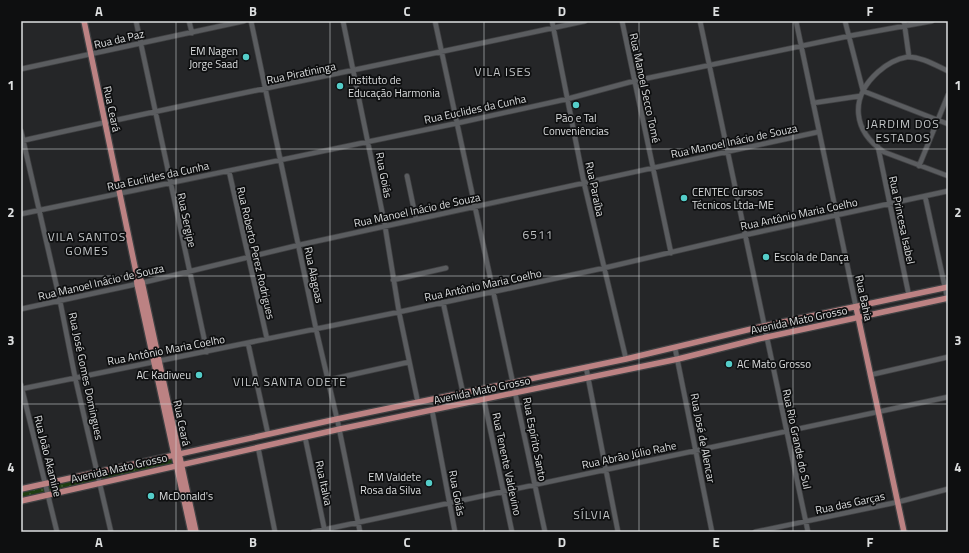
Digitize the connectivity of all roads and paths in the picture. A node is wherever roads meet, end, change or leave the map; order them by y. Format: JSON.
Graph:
{"nodes":[{"id":1,"x":84,"y":21,"type":"edge"},
{"id":2,"x":136,"y":21,"type":"edge"},
{"id":3,"x":189,"y":21,"type":"edge"},
{"id":4,"x":244,"y":21,"type":"edge"},
{"id":5,"x":251,"y":21,"type":"edge"},
{"id":6,"x":343,"y":21,"type":"edge"},
{"id":7,"x":435,"y":21,"type":"edge"},
{"id":8,"x":552,"y":21,"type":"edge"},
{"id":9,"x":585,"y":21,"type":"edge"},
{"id":10,"x":622,"y":21,"type":"edge"},
{"id":11,"x":700,"y":21,"type":"edge"},
{"id":12,"x":796,"y":21,"type":"edge"},
{"id":13,"x":846,"y":21,"type":"edge"},
{"id":14,"x":904,"y":21,"type":"edge"},
{"id":15,"x":932,"y":21,"type":"edge"},
{"id":16,"x":906,"y":27,"type":"junction"},
{"id":17,"x":554,"y":28,"type":"junction"},
{"id":18,"x":192,"y":33,"type":"junction"},
{"id":19,"x":849,"y":36,"type":"junction"},
{"id":20,"x":141,"y":43,"type":"junction"},
{"id":21,"x":800,"y":46,"type":"junction"},
{"id":22,"x":442,"y":51,"type":"junction"},
{"id":23,"x":90,"y":55,"type":"junction"},
{"id":24,"x":909,"y":57,"type":"junction"},
{"id":25,"x":709,"y":65,"type":"junction"},
{"id":26,"x":21,"y":69,"type":"edge"},
{"id":27,"x":353,"y":71,"type":"junction"},
{"id":28,"x":948,"y":71,"type":"edge"},
{"id":29,"x":634,"y":81,"type":"junction"},
{"id":30,"x":266,"y":90,"type":"junction"},
{"id":31,"x":862,"y":93,"type":"junction"},
{"id":32,"x":948,"y":95,"type":"edge"},
{"id":33,"x":567,"y":98,"type":"junction"},
{"id":34,"x":813,"y":103,"type":"junction"},
{"id":35,"x":156,"y":112,"type":"junction"},
{"id":36,"x":938,"y":121,"type":"junction"},
{"id":37,"x":105,"y":122,"type":"junction"},
{"id":38,"x":458,"y":123,"type":"junction"},
{"id":39,"x":948,"y":124,"type":"edge"},
{"id":40,"x":21,"y":131,"type":"edge"},
{"id":41,"x":818,"y":132,"type":"junction"},
{"id":42,"x":22,"y":141,"type":"edge"},
{"id":43,"x":368,"y":141,"type":"junction"},
{"id":44,"x":878,"y":147,"type":"junction"},
{"id":45,"x":728,"y":152,"type":"junction"},
{"id":46,"x":281,"y":160,"type":"junction"},
{"id":47,"x":918,"y":166,"type":"junction"},
{"id":48,"x":652,"y":168,"type":"junction"},
{"id":49,"x":229,"y":171,"type":"junction"},
{"id":50,"x":407,"y":176,"type":"dead end"},
{"id":51,"x":948,"y":176,"type":"edge"},
{"id":52,"x":170,"y":182,"type":"junction"},
{"id":53,"x":584,"y":183,"type":"junction"},
{"id":54,"x":948,"y":191,"type":"edge"},
{"id":55,"x":120,"y":193,"type":"junction"},
{"id":56,"x":926,"y":196,"type":"junction"},
{"id":57,"x":889,"y":204,"type":"junction"},
{"id":58,"x":474,"y":207,"type":"junction"},
{"id":59,"x":39,"y":210,"type":"junction"},
{"id":60,"x":21,"y":214,"type":"edge"},
{"id":61,"x":836,"y":215,"type":"junction"},
{"id":62,"x":416,"y":219,"type":"junction"},
{"id":63,"x":385,"y":226,"type":"junction"},
{"id":64,"x":745,"y":234,"type":"junction"},
{"id":65,"x":299,"y":245,"type":"junction"},
{"id":66,"x":671,"y":253,"type":"junction"},
{"id":67,"x":248,"y":258,"type":"junction"},
{"id":68,"x":446,"y":268,"type":"dead end"},
{"id":69,"x":604,"y":268,"type":"junction"},
{"id":70,"x":189,"y":271,"type":"junction"},
{"id":71,"x":393,"y":280,"type":"junction"},
{"id":72,"x":139,"y":283,"type":"junction"},
{"id":73,"x":947,"y":288,"type":"edge"},
{"id":74,"x":492,"y":292,"type":"junction"},
{"id":75,"x":909,"y":296,"type":"junction"},
{"id":76,"x":948,"y":299,"type":"edge"},
{"id":77,"x":60,"y":301,"type":"junction"},
{"id":78,"x":443,"y":302,"type":"junction"},
{"id":79,"x":856,"y":307,"type":"junction"},
{"id":80,"x":21,"y":309,"type":"edge"},
{"id":81,"x":399,"y":312,"type":"junction"},
{"id":82,"x":858,"y":317,"type":"junction"},
{"id":83,"x":764,"y":326,"type":"junction"},
{"id":84,"x":316,"y":329,"type":"junction"},
{"id":85,"x":766,"y":337,"type":"junction"},
{"id":86,"x":267,"y":339,"type":"junction"},
{"id":87,"x":248,"y":343,"type":"junction"},
{"id":88,"x":676,"y":348,"type":"junction"},
{"id":89,"x":207,"y":352,"type":"junction"},
{"id":90,"x":948,"y":357,"type":"edge"},
{"id":91,"x":626,"y":359,"type":"junction"},
{"id":92,"x":678,"y":359,"type":"junction"},
{"id":93,"x":409,"y":362,"type":"junction"},
{"id":94,"x":156,"y":363,"type":"junction"},
{"id":95,"x":586,"y":367,"type":"junction"},
{"id":96,"x":870,"y":374,"type":"junction"},
{"id":97,"x":75,"y":377,"type":"junction"},
{"id":98,"x":588,"y":378,"type":"junction"},
{"id":99,"x":328,"y":380,"type":"junction"},
{"id":100,"x":514,"y":382,"type":"junction"},
{"id":101,"x":21,"y":388,"type":"edge"},
{"id":102,"x":516,"y":392,"type":"junction"},
{"id":103,"x":463,"y":393,"type":"junction"},
{"id":104,"x":948,"y":397,"type":"edge"},
{"id":105,"x":484,"y":400,"type":"junction"},
{"id":106,"x":424,"y":402,"type":"junction"},
{"id":107,"x":418,"y":403,"type":"junction"},
{"id":108,"x":430,"y":411,"type":"junction"},
{"id":109,"x":877,"y":412,"type":"junction"},
{"id":110,"x":414,"y":414,"type":"junction"},
{"id":111,"x":337,"y":419,"type":"junction"},
{"id":112,"x":300,"y":427,"type":"junction"},
{"id":113,"x":340,"y":429,"type":"junction"},
{"id":114,"x":786,"y":431,"type":"junction"},
{"id":115,"x":268,"y":434,"type":"junction"},
{"id":116,"x":305,"y":437,"type":"junction"},
{"id":117,"x":258,"y":447,"type":"junction"},
{"id":118,"x":207,"y":448,"type":"junction"},
{"id":119,"x":696,"y":450,"type":"junction"},
{"id":120,"x":176,"y":455,"type":"junction"},
{"id":121,"x":201,"y":459,"type":"junction"},
{"id":122,"x":178,"y":465,"type":"junction"},
{"id":123,"x":606,"y":470,"type":"junction"},
{"id":124,"x":98,"y":472,"type":"junction"},
{"id":125,"x":100,"y":482,"type":"junction"},
{"id":126,"x":46,"y":483,"type":"junction"},
{"id":127,"x":535,"y":484,"type":"junction"},
{"id":128,"x":21,"y":489,"type":"edge"},
{"id":129,"x":948,"y":489,"type":"edge"},
{"id":130,"x":503,"y":491,"type":"junction"},
{"id":131,"x":49,"y":495,"type":"junction"},
{"id":132,"x":21,"y":501,"type":"edge"},
{"id":133,"x":449,"y":502,"type":"junction"},
{"id":134,"x":898,"y":502,"type":"junction"},
{"id":135,"x":805,"y":521,"type":"junction"},
{"id":136,"x":358,"y":522,"type":"junction"},
{"id":137,"x":325,"y":531,"type":"edge"},
{"id":138,"x":57,"y":532,"type":"edge"},
{"id":139,"x":111,"y":532,"type":"edge"},
{"id":140,"x":191,"y":532,"type":"edge"},
{"id":141,"x":196,"y":532,"type":"edge"},
{"id":142,"x":275,"y":532,"type":"edge"},
{"id":143,"x":313,"y":532,"type":"edge"},
{"id":144,"x":360,"y":532,"type":"edge"},
{"id":145,"x":455,"y":532,"type":"edge"},
{"id":146,"x":512,"y":532,"type":"edge"},
{"id":147,"x":545,"y":532,"type":"edge"},
{"id":148,"x":618,"y":532,"type":"edge"},
{"id":149,"x":712,"y":532,"type":"edge"},
{"id":150,"x":755,"y":532,"type":"edge"},
{"id":151,"x":808,"y":532,"type":"edge"},
{"id":152,"x":904,"y":532,"type":"edge"}],
"edges":[{"from":1,"to":23,"type":"main road","name":"Rua Ceará"},
{"from":2,"to":20,"type":"street","name":"Rua Sergipe"},
{"from":3,"to":18,"type":"street"},
{"from":4,"to":18,"type":"street","name":"Rua da Paz"},
{"from":5,"to":30,"type":"street","name":"Rua Alagoas"},
{"from":6,"to":27,"type":"street","name":"Rua Goiás"},
{"from":7,"to":22,"type":"street","name":"Rua Espírito Santo"},
{"from":8,"to":17,"type":"street","name":"Rua Paraíba"},
{"from":9,"to":17,"type":"street","name":"Rua Piratininga"},
{"from":10,"to":29,"type":"street","name":"Rua Manoel Secco Tomé"},
{"from":11,"to":25,"type":"street","name":"Rua Rio Grande do Sul"},
{"from":12,"to":21,"type":"street","name":"Rua Bahia"},
{"from":13,"to":19,"type":"street"},
{"from":14,"to":16,"type":"street"},
{"from":15,"to":16,"type":"street","name":"Rua Euclides da Cunha"},
{"from":16,"to":19,"type":"street","name":"Rua Euclides da Cunha"},
{"from":16,"to":24,"type":"street"},
{"from":17,"to":22,"type":"street","name":"Rua Piratininga"},
{"from":17,"to":33,"type":"street","name":"Rua Paraíba"},
{"from":18,"to":20,"type":"street","name":"Rua da Paz"},
{"from":19,"to":21,"type":"street","name":"Rua Euclides da Cunha"},
{"from":19,"to":31,"type":"street"},
{"from":20,"to":23,"type":"street","name":"Rua da Paz"},
{"from":20,"to":35,"type":"street","name":"Rua Sergipe"},
{"from":21,"to":25,"type":"street","name":"Rua Euclides da Cunha"},
{"from":21,"to":34,"type":"street","name":"Rua Bahia"},
{"from":22,"to":27,"type":"street","name":"Rua Piratininga"},
{"from":22,"to":38,"type":"street","name":"Rua Espírito Santo"},
{"from":23,"to":26,"type":"street","name":"Rua da Paz"},
{"from":23,"to":37,"type":"main road","name":"Rua Ceará"},
{"from":24,"to":28,"type":"street"},
{"from":24,"to":31,"type":"street"},
{"from":25,"to":29,"type":"street","name":"Rua Euclides da Cunha"},
{"from":25,"to":45,"type":"street","name":"Rua Rio Grande do Sul"},
{"from":27,"to":30,"type":"street","name":"Rua Piratininga"},
{"from":27,"to":43,"type":"street","name":"Rua Goiás"},
{"from":29,"to":33,"type":"street","name":"Rua Euclides da Cunha"},
{"from":29,"to":48,"type":"street","name":"Rua Manoel Secco Tomé"},
{"from":30,"to":35,"type":"street","name":"Rua Piratininga"},
{"from":30,"to":46,"type":"street","name":"Rua Alagoas"},
{"from":31,"to":34,"type":"street"},
{"from":31,"to":36,"type":"street"},
{"from":31,"to":44,"type":"street"},
{"from":32,"to":36,"type":"street"},
{"from":33,"to":38,"type":"street","name":"Rua Euclides da Cunha"},
{"from":33,"to":53,"type":"street","name":"Rua Paraíba"},
{"from":34,"to":41,"type":"street","name":"Rua Bahia"},
{"from":35,"to":37,"type":"street","name":"Rua Piratininga"},
{"from":35,"to":52,"type":"street","name":"Rua Sergipe"},
{"from":36,"to":39,"type":"street"},
{"from":36,"to":47,"type":"street"},
{"from":37,"to":42,"type":"street","name":"Rua Piratininga"},
{"from":37,"to":55,"type":"main road","name":"Rua Ceará"},
{"from":38,"to":43,"type":"street","name":"Rua Euclides da Cunha"},
{"from":38,"to":58,"type":"street","name":"Rua Espírito Santo"},
{"from":40,"to":42,"type":"street","name":"Rua José Gomes Domingues"},
{"from":41,"to":45,"type":"street","name":"Rua Manoel Inácio de Souza"},
{"from":41,"to":61,"type":"street","name":"Rua Bahia"},
{"from":42,"to":59,"type":"street","name":"Rua José Gomes Domingues"},
{"from":43,"to":46,"type":"street","name":"Rua Euclides da Cunha"},
{"from":43,"to":63,"type":"street","name":"Rua Goiás"},
{"from":44,"to":47,"type":"street"},
{"from":44,"to":57,"type":"street","name":"Rua Princesa Isabel"},
{"from":45,"to":48,"type":"street","name":"Rua Manoel Inácio de Souza"},
{"from":45,"to":64,"type":"street","name":"Rua Rio Grande do Sul"},
{"from":46,"to":49,"type":"street","name":"Rua Euclides da Cunha"},
{"from":46,"to":65,"type":"street","name":"Rua Alagoas"},
{"from":47,"to":51,"type":"street"},
{"from":48,"to":53,"type":"street","name":"Rua Manoel Inácio de Souza"},
{"from":48,"to":66,"type":"street","name":"Rua Manoel Secco Tomé"},
{"from":49,"to":52,"type":"street","name":"Rua Euclides da Cunha"},
{"from":49,"to":67,"type":"street","name":"Rua Roberto Perez Rodrigues"},
{"from":50,"to":62,"type":"street"},
{"from":52,"to":55,"type":"street","name":"Rua Euclides da Cunha"},
{"from":52,"to":70,"type":"street","name":"Rua Sergipe"},
{"from":53,"to":58,"type":"street","name":"Rua Manoel Inácio de Souza"},
{"from":53,"to":69,"type":"street","name":"Rua Paraíba"},
{"from":54,"to":56,"type":"street","name":"Rua Antônio Maria Coelho"},
{"from":55,"to":59,"type":"street","name":"Rua Euclides da Cunha"},
{"from":55,"to":72,"type":"main road","name":"Rua Ceará"},
{"from":56,"to":57,"type":"street","name":"Rua Antônio Maria Coelho"},
{"from":56,"to":73,"type":"street"},
{"from":57,"to":61,"type":"street","name":"Rua Antônio Maria Coelho"},
{"from":57,"to":75,"type":"street","name":"Rua Princesa Isabel"},
{"from":58,"to":62,"type":"street","name":"Rua Manoel Inácio de Souza"},
{"from":58,"to":74,"type":"street","name":"Rua Espírito Santo"},
{"from":59,"to":60,"type":"street","name":"Rua Euclides da Cunha"},
{"from":59,"to":77,"type":"street","name":"Rua José Gomes Domingues"},
{"from":61,"to":64,"type":"street","name":"Rua Antônio Maria Coelho"},
{"from":61,"to":79,"type":"street","name":"Rua Bahia"},
{"from":62,"to":63,"type":"street","name":"Rua Manoel Inácio de Souza"},
{"from":63,"to":65,"type":"street","name":"Rua Manoel Inácio de Souza"},
{"from":63,"to":71,"type":"street","name":"Rua Goiás"},
{"from":64,"to":66,"type":"street","name":"Rua Antônio Maria Coelho"},
{"from":64,"to":83,"type":"street","name":"Rua Rio Grande do Sul"},
{"from":65,"to":67,"type":"street","name":"Rua Manoel Inácio de Souza"},
{"from":65,"to":84,"type":"street","name":"Rua Alagoas"},
{"from":66,"to":69,"type":"street","name":"Rua Antônio Maria Coelho"},
{"from":67,"to":70,"type":"street","name":"Rua Manoel Inácio de Souza"},
{"from":67,"to":86,"type":"street","name":"Rua Roberto Perez Rodrigues"},
{"from":68,"to":71,"type":"street"},
{"from":69,"to":74,"type":"street","name":"Rua Antônio Maria Coelho"},
{"from":69,"to":91,"type":"street","name":"Rua Paraíba"},
{"from":70,"to":72,"type":"street","name":"Rua Manoel Inácio de Souza"},
{"from":70,"to":89,"type":"street","name":"Rua Sergipe"},
{"from":71,"to":81,"type":"street","name":"Rua Goiás"},
{"from":72,"to":77,"type":"street","name":"Rua Manoel Inácio de Souza"},
{"from":72,"to":94,"type":"main road","name":"Rua Ceará"},
{"from":73,"to":75,"type":"main road","name":"Avenida Mato Grosso"},
{"from":73,"to":76,"type":"street"},
{"from":74,"to":78,"type":"street","name":"Rua Antônio Maria Coelho"},
{"from":74,"to":100,"type":"street","name":"Rua Espírito Santo"},
{"from":75,"to":79,"type":"main road","name":"Avenida Mato Grosso"},
{"from":76,"to":82,"type":"main road","name":"Avenida Mato Grosso"},
{"from":77,"to":80,"type":"street","name":"Rua Manoel Inácio de Souza"},
{"from":77,"to":97,"type":"street","name":"Rua José Gomes Domingues"},
{"from":78,"to":81,"type":"street","name":"Rua Antônio Maria Coelho"},
{"from":78,"to":103,"type":"street"},
{"from":79,"to":82,"type":"main road","name":"Rua Bahia"},
{"from":79,"to":83,"type":"main road","name":"Avenida Mato Grosso"},
{"from":81,"to":84,"type":"street","name":"Rua Antônio Maria Coelho"},
{"from":81,"to":93,"type":"street","name":"Rua Goiás"},
{"from":82,"to":85,"type":"main road","name":"Avenida Mato Grosso"},
{"from":82,"to":96,"type":"main road","name":"Rua Bahia"},
{"from":83,"to":85,"type":"street","name":"Rua Rio Grande do Sul"},
{"from":83,"to":88,"type":"main road","name":"Avenida Mato Grosso"},
{"from":84,"to":86,"type":"street","name":"Rua Antônio Maria Coelho"},
{"from":84,"to":99,"type":"street","name":"Rua Alagoas"},
{"from":85,"to":92,"type":"main road","name":"Avenida Mato Grosso"},
{"from":85,"to":114,"type":"street","name":"Rua Rio Grande do Sul"},
{"from":86,"to":87,"type":"street","name":"Rua Antônio Maria Coelho"},
{"from":87,"to":89,"type":"street","name":"Rua Antônio Maria Coelho"},
{"from":87,"to":115,"type":"street"},
{"from":88,"to":91,"type":"main road","name":"Avenida Mato Grosso"},
{"from":88,"to":92,"type":"street","name":"Rua José de Alencar"},
{"from":89,"to":94,"type":"street","name":"Rua Antônio Maria Coelho"},
{"from":90,"to":96,"type":"street"},
{"from":91,"to":95,"type":"main road","name":"Avenida Mato Grosso"},
{"from":92,"to":98,"type":"main road","name":"Avenida Mato Grosso"},
{"from":92,"to":119,"type":"street","name":"Rua José de Alencar"},
{"from":93,"to":99,"type":"street"},
{"from":93,"to":107,"type":"street","name":"Rua Goiás"},
{"from":94,"to":97,"type":"street","name":"Rua Antônio Maria Coelho"},
{"from":94,"to":120,"type":"main road","name":"Rua Ceará"},
{"from":95,"to":98,"type":"street"},
{"from":95,"to":100,"type":"main road","name":"Avenida Mato Grosso"},
{"from":96,"to":109,"type":"main road","name":"Rua Bahia"},
{"from":97,"to":101,"type":"street","name":"Rua Antônio Maria Coelho"},
{"from":97,"to":124,"type":"street","name":"Rua José Gomes Domingues"},
{"from":98,"to":102,"type":"main road","name":"Avenida Mato Grosso"},
{"from":98,"to":123,"type":"street"},
{"from":99,"to":111,"type":"street","name":"Rua Alagoas"},
{"from":100,"to":102,"type":"street","name":"Rua Espírito Santo"},
{"from":100,"to":103,"type":"main road","name":"Avenida Mato Grosso"},
{"from":101,"to":126,"type":"street","name":"Rua João Akamine"},
{"from":102,"to":105,"type":"main road","name":"Avenida Mato Grosso"},
{"from":102,"to":127,"type":"street","name":"Rua Espírito Santo"},
{"from":103,"to":106,"type":"main road","name":"Avenida Mato Grosso"},
{"from":104,"to":109,"type":"street","name":"Rua Abrão Júlio Rahe"},
{"from":105,"to":108,"type":"main road","name":"Avenida Mato Grosso"},
{"from":105,"to":130,"type":"street","name":"Rua Tenente Valdevino"},
{"from":106,"to":107,"type":"main road","name":"Avenida Mato Grosso"},
{"from":106,"to":108,"type":"main road"},
{"from":107,"to":110,"type":"main road"},
{"from":107,"to":111,"type":"main road","name":"Avenida Mato Grosso"},
{"from":108,"to":110,"type":"main road","name":"Avenida Mato Grosso"},
{"from":108,"to":133,"type":"street","name":"Rua Goiás"},
{"from":109,"to":114,"type":"street","name":"Rua Abrão Júlio Rahe"},
{"from":109,"to":134,"type":"main road","name":"Rua Bahia"},
{"from":110,"to":113,"type":"main road","name":"Avenida Mato Grosso"},
{"from":111,"to":112,"type":"main road","name":"Avenida Mato Grosso"},
{"from":111,"to":113,"type":"street","name":"Rua Alagoas"},
{"from":112,"to":115,"type":"main road","name":"Avenida Mato Grosso"},
{"from":112,"to":116,"type":"main road"},
{"from":113,"to":116,"type":"main road","name":"Avenida Mato Grosso"},
{"from":113,"to":136,"type":"street","name":"Rua Alagoas"},
{"from":114,"to":119,"type":"street","name":"Rua Abrão Júlio Rahe"},
{"from":114,"to":135,"type":"street","name":"Rua Rio Grande do Sul"},
{"from":115,"to":118,"type":"main road","name":"Avenida Mato Grosso"},
{"from":116,"to":117,"type":"main road","name":"Avenida Mato Grosso"},
{"from":116,"to":137,"type":"street","name":"Rua Italva"},
{"from":117,"to":121,"type":"main road","name":"Avenida Mato Grosso"},
{"from":117,"to":142,"type":"street"},
{"from":118,"to":120,"type":"main road","name":"Avenida Mato Grosso"},
{"from":118,"to":121,"type":"main road"},
{"from":119,"to":123,"type":"street","name":"Rua Abrão Júlio Rahe"},
{"from":119,"to":149,"type":"street","name":"Rua José de Alencar"},
{"from":120,"to":122,"type":"main road","name":"Rua Ceará"},
{"from":120,"to":124,"type":"main road","name":"Avenida Mato Grosso"},
{"from":121,"to":122,"type":"main road","name":"Avenida Mato Grosso"},
{"from":122,"to":125,"type":"main road","name":"Avenida Mato Grosso"},
{"from":122,"to":140,"type":"main road","name":"Rua Ceará"},
{"from":122,"to":141,"type":"main road","name":"Rua Ceará"},
{"from":123,"to":127,"type":"street","name":"Rua Abrão Júlio Rahe"},
{"from":123,"to":148,"type":"street"},
{"from":124,"to":125,"type":"street","name":"Rua José Gomes Domingues"},
{"from":124,"to":126,"type":"main road","name":"Avenida Mato Grosso"},
{"from":125,"to":131,"type":"main road","name":"Avenida Mato Grosso"},
{"from":125,"to":139,"type":"street","name":"Rua José Gomes Domingues"},
{"from":126,"to":128,"type":"main road","name":"Avenida Mato Grosso"},
{"from":126,"to":131,"type":"street","name":"Rua João Akamine"},
{"from":127,"to":130,"type":"street","name":"Rua Abrão Júlio Rahe"},
{"from":127,"to":147,"type":"street","name":"Rua Espírito Santo"},
{"from":129,"to":134,"type":"street","name":"Rua das Garças"},
{"from":130,"to":133,"type":"street","name":"Rua Abrão Júlio Rahe"},
{"from":130,"to":146,"type":"street","name":"Rua Tenente Valdevino"},
{"from":131,"to":132,"type":"main road","name":"Avenida Mato Grosso"},
{"from":131,"to":138,"type":"street","name":"Rua João Akamine"},
{"from":133,"to":136,"type":"street","name":"Rua Abrão Júlio Rahe"},
{"from":133,"to":145,"type":"street","name":"Rua Goiás"},
{"from":134,"to":135,"type":"street","name":"Rua das Garças"},
{"from":134,"to":152,"type":"main road","name":"Rua Bahia"},
{"from":135,"to":150,"type":"street","name":"Rua das Garças"},
{"from":135,"to":151,"type":"street","name":"Rua Rio Grande do Sul"},
{"from":136,"to":137,"type":"street","name":"Rua Abrão Júlio Rahe"},
{"from":136,"to":144,"type":"street","name":"Rua Alagoas"},
{"from":137,"to":143,"type":"street","name":"Rua Abrão Júlio Rahe"}]}
